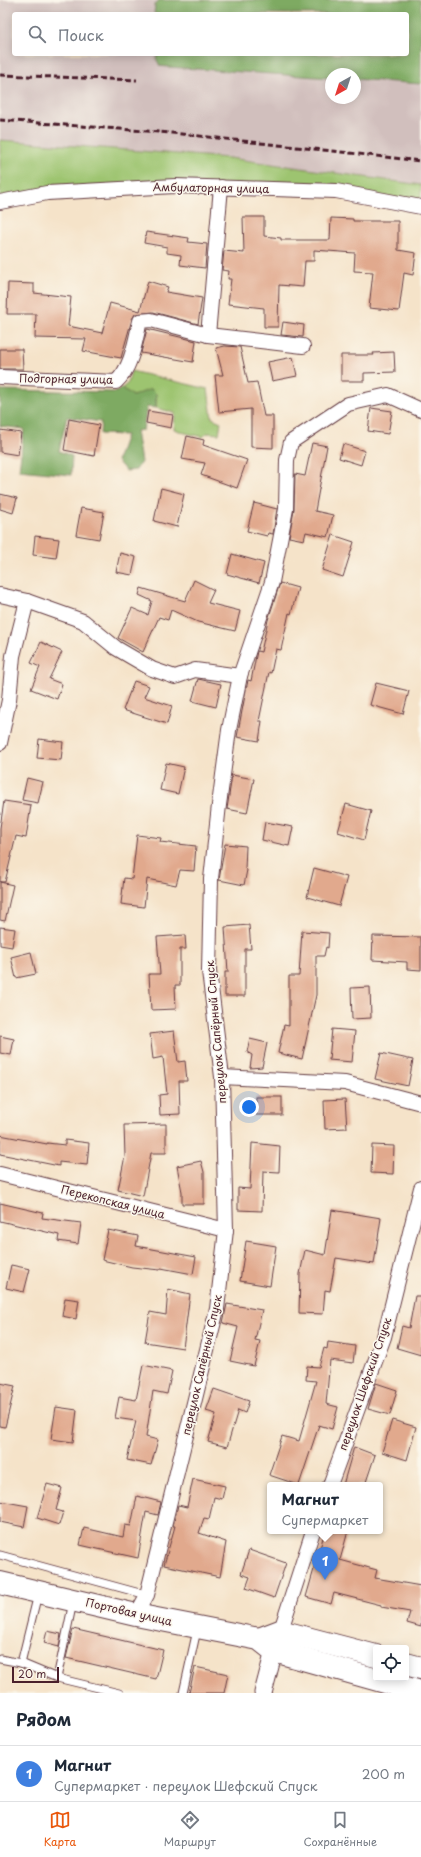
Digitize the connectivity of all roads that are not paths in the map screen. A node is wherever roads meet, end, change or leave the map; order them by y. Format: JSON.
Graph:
{"nodes":[{"id":1,"x":221,"y":187,"type":"junction"},
{"id":2,"x":0,"y":202,"type":"edge"},
{"id":3,"x":421,"y":206,"type":"edge"},
{"id":4,"x":208,"y":335,"type":"junction"},
{"id":5,"x":303,"y":346,"type":"dead end"},
{"id":6,"x":0,"y":377,"type":"edge"},
{"id":7,"x":421,"y":410,"type":"edge"},
{"id":8,"x":0,"y":595,"type":"edge"},
{"id":9,"x":27,"y":601,"type":"junction"},
{"id":10,"x":240,"y":676,"type":"junction"},
{"id":11,"x":0,"y":743,"type":"edge"},
{"id":12,"x":222,"y":1077,"type":"junction"},
{"id":13,"x":421,"y":1103,"type":"edge"},
{"id":14,"x":0,"y":1174,"type":"edge"},
{"id":15,"x":421,"y":1188,"type":"edge"},
{"id":16,"x":226,"y":1230,"type":"junction"},
{"id":17,"x":331,"y":1482,"type":"edge"},
{"id":18,"x":312,"y":1534,"type":"edge"},
{"id":19,"x":0,"y":1555,"type":"edge"},
{"id":20,"x":0,"y":1583,"type":"edge"},
{"id":21,"x":38,"y":1592,"type":"junction"},
{"id":22,"x":147,"y":1595,"type":"junction"},
{"id":23,"x":73,"y":1599,"type":"junction"},
{"id":24,"x":136,"y":1615,"type":"junction"},
{"id":25,"x":198,"y":1628,"type":"junction"},
{"id":26,"x":271,"y":1640,"type":"junction"},
{"id":27,"x":373,"y":1656,"type":"edge"},
{"id":28,"x":0,"y":1659,"type":"edge"},
{"id":29,"x":21,"y":1664,"type":"junction"},
{"id":30,"x":409,"y":1665,"type":"edge"},
{"id":31,"x":421,"y":1668,"type":"edge"},
{"id":32,"x":57,"y":1678,"type":"junction"},
{"id":33,"x":421,"y":1692,"type":"edge"},
{"id":34,"x":119,"y":1693,"type":"edge"},
{"id":35,"x":183,"y":1693,"type":"edge"},
{"id":36,"x":263,"y":1693,"type":"edge"}],
"edges":[{"from":1,"to":2,"type":"street","name":"Амбулаторная улица"},
{"from":1,"to":3,"type":"street","name":"Амбулаторная улица"},
{"from":1,"to":4,"type":"street"},
{"from":4,"to":5,"type":"street","name":"Подгорная улица"},
{"from":4,"to":6,"type":"street","name":"Подгорная улица"},
{"from":7,"to":10,"type":"street","name":"переулок Сапёрный Спуск"},
{"from":8,"to":9,"type":"street"},
{"from":9,"to":10,"type":"street"},
{"from":9,"to":11,"type":"street"},
{"from":10,"to":12,"type":"street","name":"переулок Сапёрный Спуск"},
{"from":12,"to":13,"type":"street"},
{"from":12,"to":16,"type":"street","name":"переулок Сапёрный Спуск"},
{"from":14,"to":16,"type":"street","name":"Перекопская улица"},
{"from":15,"to":17,"type":"street","name":"переулок Шефский Спуск"},
{"from":16,"to":22,"type":"street","name":"переулок Сапёрный Спуск"},
{"from":18,"to":26,"type":"street"},
{"from":19,"to":22,"type":"lane"},
{"from":20,"to":21,"type":"main road","name":"Портовая улица"},
{"from":21,"to":23,"type":"main road","name":"Портовая улица"},
{"from":21,"to":29,"type":"lane"},
{"from":22,"to":24,"type":"street","name":"переулок Сапёрный Спуск"},
{"from":23,"to":24,"type":"main road","name":"Портовая улица"},
{"from":23,"to":32,"type":"lane"},
{"from":24,"to":25,"type":"main road","name":"Портовая улица"},
{"from":25,"to":26,"type":"main road","name":"Портовая улица"},
{"from":25,"to":35,"type":"lane"},
{"from":26,"to":27,"type":"main road","name":"Портовая улица"},
{"from":26,"to":33,"type":"main road","name":"Портовая улица"},
{"from":26,"to":36,"type":"street"},
{"from":28,"to":29,"type":"lane"},
{"from":29,"to":32,"type":"lane"},
{"from":30,"to":31,"type":"main road"},
{"from":32,"to":34,"type":"lane"}]}
